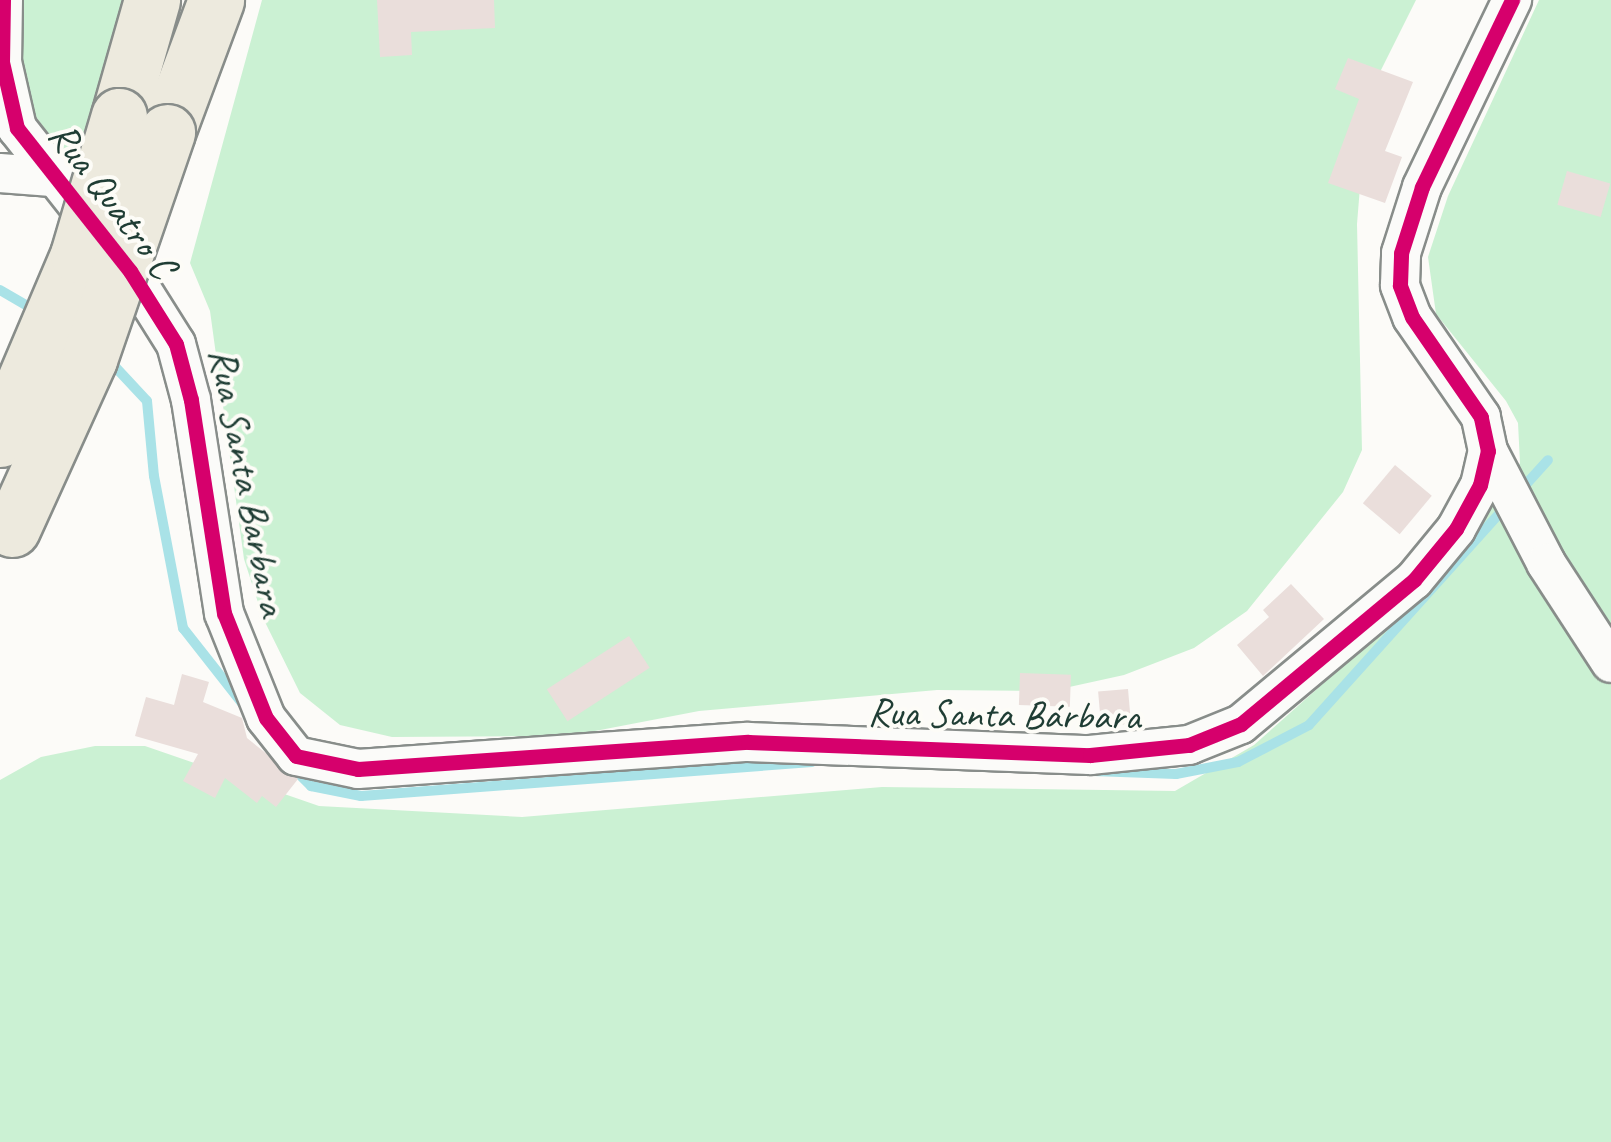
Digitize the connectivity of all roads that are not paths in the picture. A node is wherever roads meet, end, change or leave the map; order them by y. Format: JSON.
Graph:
{"nodes":[{"id":1,"x":3,"y":0,"type":"edge"},
{"id":2,"x":152,"y":0,"type":"edge"},
{"id":3,"x":216,"y":0,"type":"edge"},
{"id":4,"x":1512,"y":0,"type":"edge"},
{"id":5,"x":143,"y":124,"type":"junction"},
{"id":6,"x":0,"y":173,"type":"edge"},
{"id":7,"x":52,"y":177,"type":"junction"},
{"id":8,"x":162,"y":320,"type":"joint"},
{"id":9,"x":0,"y":439,"type":"edge"},
{"id":10,"x":1488,"y":451,"type":"junction"},
{"id":11,"x":6,"y":540,"type":"edge"},
{"id":12,"x":1611,"y":663,"type":"edge"},
{"id":13,"x":266,"y":718,"type":"joint"}],
"edges":[{"from":1,"to":7,"type":"street","name":"Rua Quatro C"},
{"from":2,"to":5,"type":"highway"},
{"from":3,"to":5,"type":"highway"},
{"from":4,"to":10,"type":"street"},
{"from":5,"to":9,"type":"highway","bridge":true},
{"from":5,"to":11,"type":"highway","bridge":true},
{"from":6,"to":7,"type":"street"},
{"from":7,"to":8,"type":"street","name":"Rua Quatro C"},
{"from":8,"to":13,"type":"street","name":"Rua Santa Barbara"},
{"from":10,"to":12,"type":"street"},
{"from":10,"to":13,"type":"street","name":"Rua Santa Bárbara"}]}
